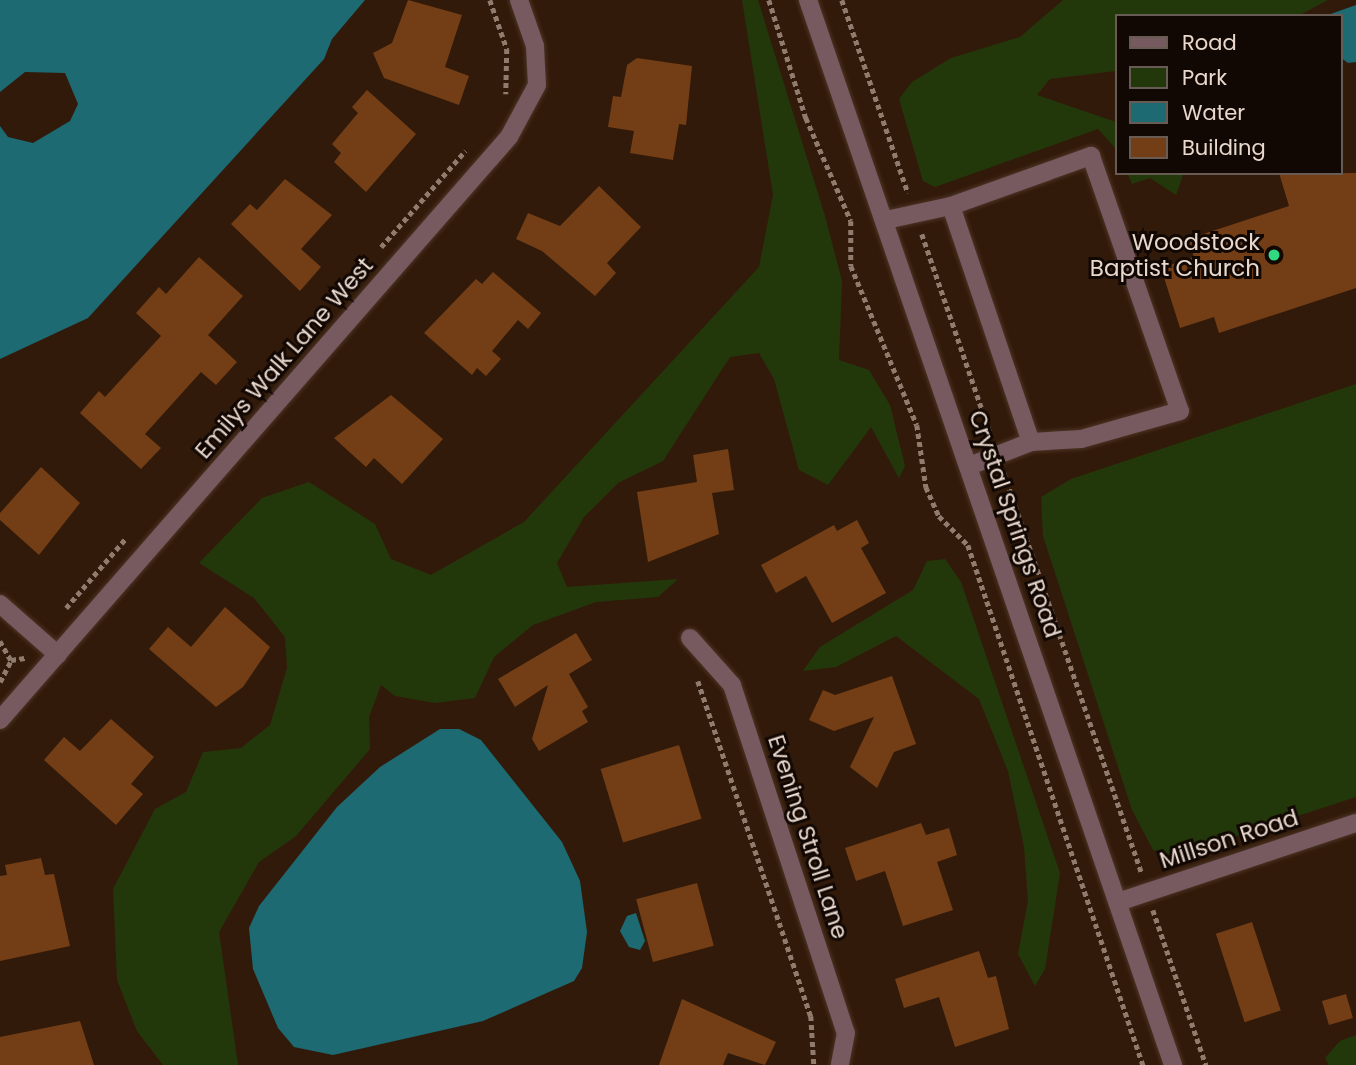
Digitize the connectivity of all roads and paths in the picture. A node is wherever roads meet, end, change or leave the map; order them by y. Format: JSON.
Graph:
{"nodes":[{"id":1,"x":489,"y":0,"type":"edge"},
{"id":2,"x":519,"y":0,"type":"edge"},
{"id":3,"x":769,"y":0,"type":"edge"},
{"id":4,"x":808,"y":0,"type":"edge"},
{"id":5,"x":842,"y":0,"type":"edge"},
{"id":6,"x":501,"y":105,"type":"dead end"},
{"id":7,"x":475,"y":141,"type":"dead end"},
{"id":8,"x":951,"y":206,"type":"junction"},
{"id":9,"x":915,"y":214,"type":"junction"},
{"id":10,"x":886,"y":220,"type":"junction"},
{"id":11,"x":372,"y":258,"type":"dead end"},
{"id":12,"x":1031,"y":442,"type":"junction"},
{"id":13,"x":998,"y":455,"type":"junction"},
{"id":14,"x":969,"y":466,"type":"junction"},
{"id":15,"x":136,"y":527,"type":"dead end"},
{"id":16,"x":0,"y":604,"type":"edge"},
{"id":17,"x":690,"y":638,"type":"dead end"},
{"id":18,"x":41,"y":640,"type":"junction"},
{"id":19,"x":0,"y":641,"type":"edge"},
{"id":20,"x":704,"y":653,"type":"junction"},
{"id":21,"x":58,"y":655,"type":"junction"},
{"id":22,"x":11,"y":660,"type":"junction"},
{"id":23,"x":0,"y":682,"type":"edge"},
{"id":24,"x":0,"y":720,"type":"edge"},
{"id":25,"x":1356,"y":823,"type":"edge"},
{"id":26,"x":1147,"y":892,"type":"junction"},
{"id":27,"x":1118,"y":902,"type":"junction"},
{"id":28,"x":814,"y":1065,"type":"edge"},
{"id":29,"x":840,"y":1065,"type":"edge"},
{"id":30,"x":1143,"y":1065,"type":"edge"},
{"id":31,"x":1173,"y":1065,"type":"edge"},
{"id":32,"x":1206,"y":1065,"type":"edge"}],
"edges":[{"from":1,"to":6,"type":"path"},
{"from":2,"to":21,"type":"street","name":"Emilys Walk Lane West"},
{"from":3,"to":30,"type":"path"},
{"from":4,"to":10,"type":"street","name":"Crystal Springs Road"},
{"from":5,"to":9,"type":"path"},
{"from":7,"to":11,"type":"path"},
{"from":8,"to":9,"type":"street"},
{"from":8,"to":12,"type":"street"},
{"from":8,"to":12,"type":"street"},
{"from":9,"to":10,"type":"street"},
{"from":9,"to":13,"type":"path"},
{"from":10,"to":14,"type":"street","name":"Crystal Springs Road"},
{"from":12,"to":13,"type":"street"},
{"from":13,"to":14,"type":"street"},
{"from":13,"to":26,"type":"path"},
{"from":14,"to":27,"type":"street","name":"Crystal Springs Road"},
{"from":15,"to":18,"type":"path"},
{"from":16,"to":18,"type":"street"},
{"from":17,"to":20,"type":"street","name":"Evening Stroll Lane"},
{"from":18,"to":21,"type":"street"},
{"from":18,"to":22,"type":"path"},
{"from":19,"to":22,"type":"path"},
{"from":20,"to":28,"type":"path"},
{"from":20,"to":29,"type":"street","name":"Evening Stroll Lane"},
{"from":21,"to":24,"type":"street","name":"Emilys Walk Lane West"},
{"from":22,"to":23,"type":"path"},
{"from":25,"to":26,"type":"street","name":"Millson Road"},
{"from":26,"to":27,"type":"street","name":"Millson Road"},
{"from":26,"to":32,"type":"path"},
{"from":27,"to":31,"type":"street","name":"Crystal Springs Road"}]}
